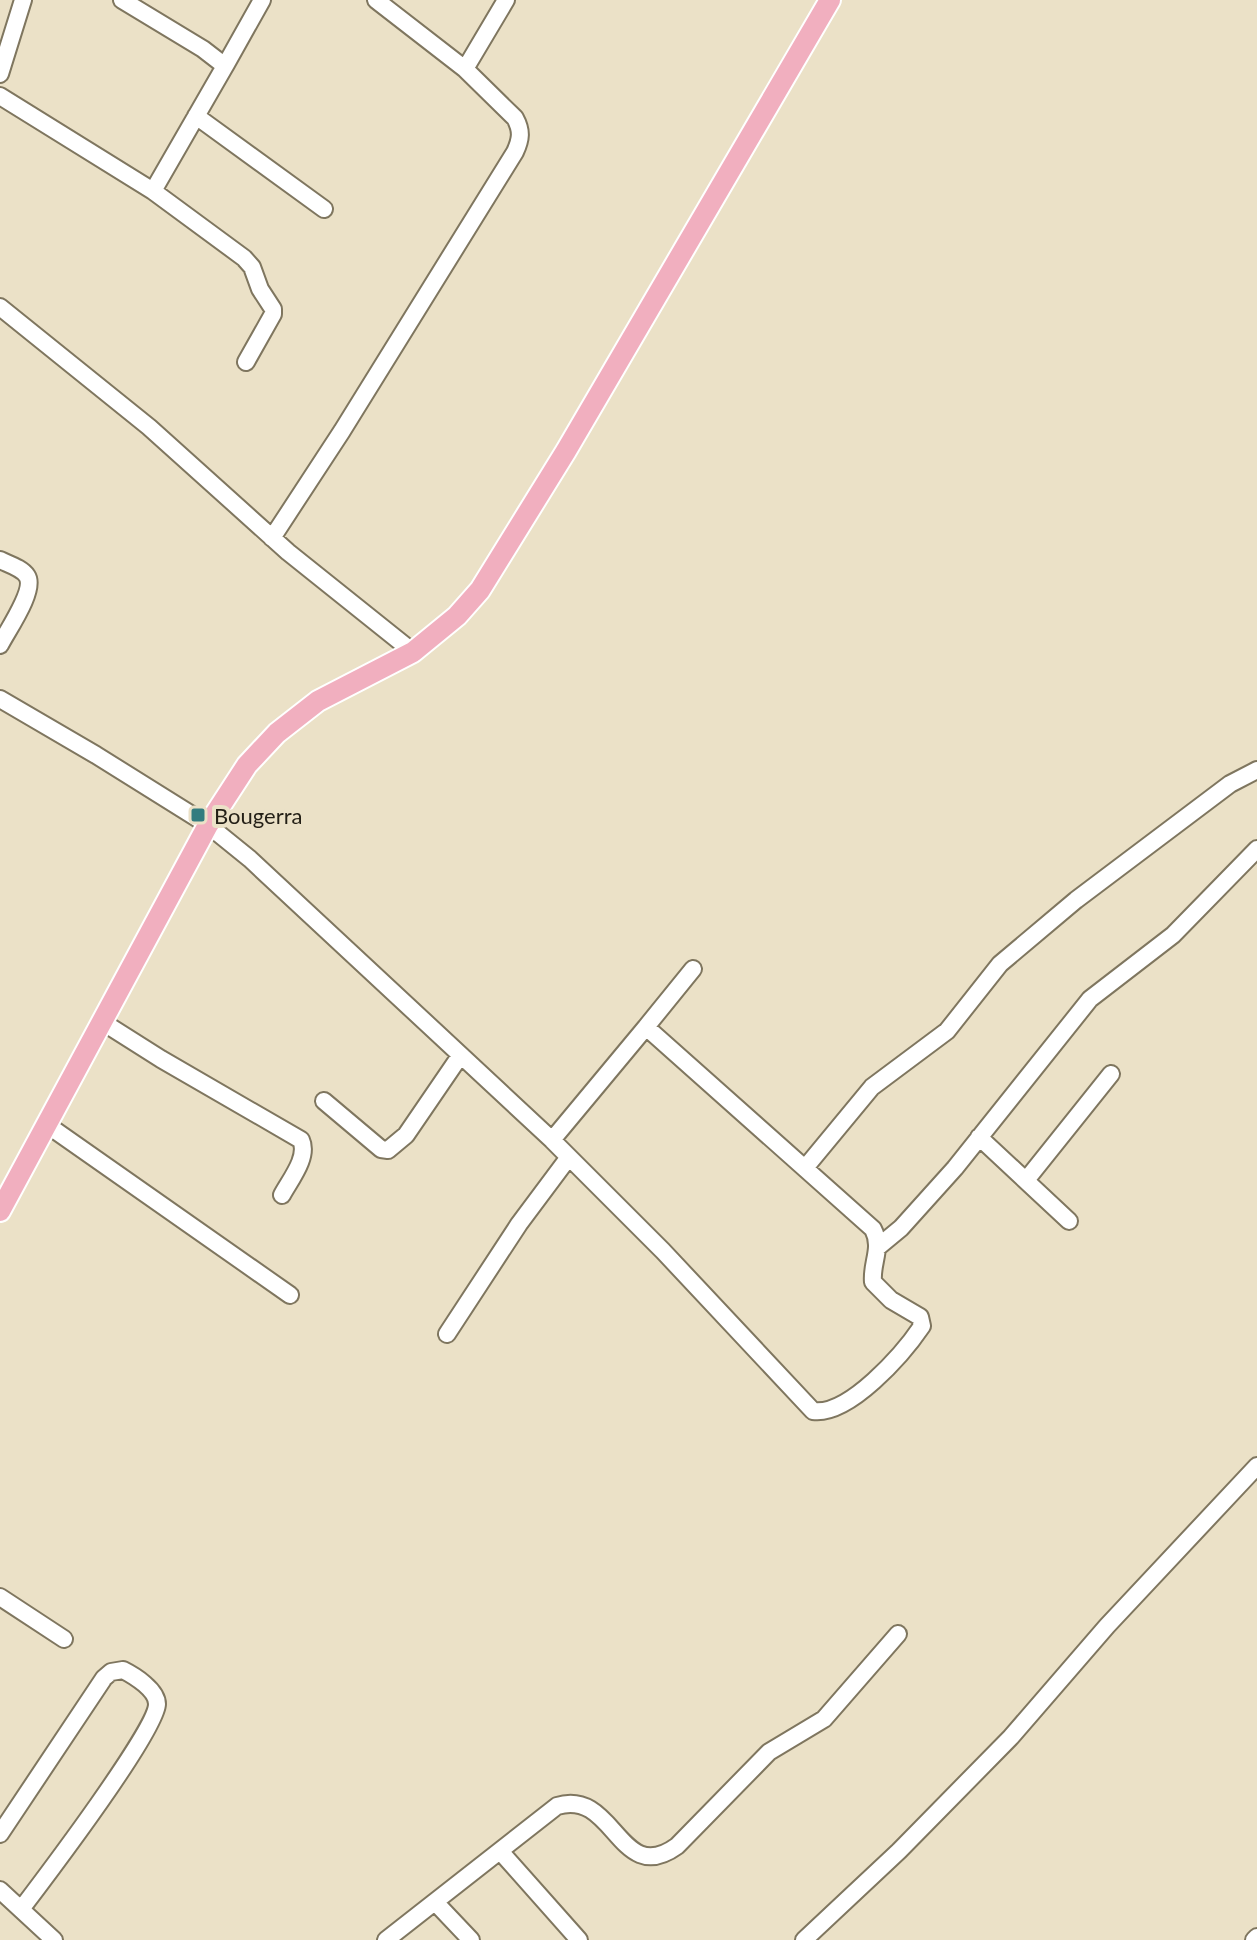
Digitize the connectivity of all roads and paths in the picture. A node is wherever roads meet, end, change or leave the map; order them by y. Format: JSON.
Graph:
{"nodes":[{"id":1,"x":23,"y":0,"type":"edge"},
{"id":2,"x":122,"y":0,"type":"edge"},
{"id":3,"x":262,"y":0,"type":"edge"},
{"id":4,"x":376,"y":0,"type":"edge"},
{"id":5,"x":506,"y":0,"type":"edge"},
{"id":6,"x":830,"y":0,"type":"edge"},
{"id":7,"x":6,"y":36,"type":"edge"},
{"id":8,"x":225,"y":66,"type":"junction"},
{"id":9,"x":465,"y":69,"type":"junction"},
{"id":10,"x":0,"y":74,"type":"edge"},
{"id":11,"x":0,"y":96,"type":"edge"},
{"id":12,"x":196,"y":116,"type":"junction"},
{"id":13,"x":153,"y":191,"type":"junction"},
{"id":14,"x":324,"y":209,"type":"dead end"},
{"id":15,"x":0,"y":307,"type":"edge"},
{"id":16,"x":246,"y":362,"type":"dead end"},
{"id":17,"x":272,"y":538,"type":"junction"},
{"id":18,"x":0,"y":560,"type":"edge"},
{"id":19,"x":0,"y":645,"type":"edge"},
{"id":20,"x":413,"y":652,"type":"junction"},
{"id":21,"x":0,"y":699,"type":"edge"},
{"id":22,"x":1257,"y":770,"type":"edge"},
{"id":23,"x":208,"y":825,"type":"junction"},
{"id":24,"x":1257,"y":849,"type":"edge"},
{"id":25,"x":693,"y":969,"type":"dead end"},
{"id":26,"x":101,"y":1021,"type":"junction"},
{"id":27,"x":646,"y":1027,"type":"junction"},
{"id":28,"x":460,"y":1056,"type":"junction"},
{"id":29,"x":1111,"y":1074,"type":"dead end"},
{"id":30,"x":324,"y":1101,"type":"dead end"},
{"id":31,"x":46,"y":1124,"type":"junction"},
{"id":32,"x":979,"y":1137,"type":"junction"},
{"id":33,"x":552,"y":1140,"type":"junction"},
{"id":34,"x":569,"y":1157,"type":"junction"},
{"id":35,"x":805,"y":1168,"type":"junction"},
{"id":36,"x":1027,"y":1179,"type":"junction"},
{"id":37,"x":282,"y":1195,"type":"dead end"},
{"id":38,"x":0,"y":1211,"type":"edge"},
{"id":39,"x":1069,"y":1221,"type":"dead end"},
{"id":40,"x":878,"y":1247,"type":"junction"},
{"id":41,"x":290,"y":1295,"type":"dead end"},
{"id":42,"x":447,"y":1334,"type":"dead end"},
{"id":43,"x":1257,"y":1466,"type":"edge"},
{"id":44,"x":0,"y":1597,"type":"edge"},
{"id":45,"x":898,"y":1634,"type":"dead end"},
{"id":46,"x":64,"y":1639,"type":"dead end"},
{"id":47,"x":0,"y":1834,"type":"edge"},
{"id":48,"x":500,"y":1851,"type":"junction"},
{"id":49,"x":0,"y":1890,"type":"edge"},
{"id":50,"x":435,"y":1902,"type":"junction"},
{"id":51,"x":22,"y":1908,"type":"junction"},
{"id":52,"x":49,"y":1938,"type":"edge"},
{"id":53,"x":386,"y":1940,"type":"edge"},
{"id":54,"x":471,"y":1940,"type":"edge"},
{"id":55,"x":579,"y":1940,"type":"edge"},
{"id":56,"x":804,"y":1940,"type":"edge"}],
"edges":[{"from":1,"to":7,"type":"street"},
{"from":2,"to":8,"type":"street"},
{"from":3,"to":8,"type":"street"},
{"from":4,"to":9,"type":"street"},
{"from":5,"to":9,"type":"street"},
{"from":6,"to":20,"type":"main road"},
{"from":7,"to":10,"type":"street"},
{"from":8,"to":12,"type":"street"},
{"from":9,"to":17,"type":"street"},
{"from":11,"to":13,"type":"street"},
{"from":12,"to":13,"type":"street"},
{"from":12,"to":14,"type":"street"},
{"from":13,"to":16,"type":"street"},
{"from":15,"to":17,"type":"street"},
{"from":17,"to":20,"type":"street"},
{"from":18,"to":19,"type":"street"},
{"from":20,"to":23,"type":"main road"},
{"from":21,"to":23,"type":"street"},
{"from":22,"to":35,"type":"street"},
{"from":23,"to":26,"type":"main road"},
{"from":23,"to":28,"type":"street"},
{"from":24,"to":32,"type":"street"},
{"from":25,"to":27,"type":"street"},
{"from":26,"to":31,"type":"main road"},
{"from":26,"to":37,"type":"street"},
{"from":27,"to":33,"type":"street"},
{"from":27,"to":35,"type":"street"},
{"from":28,"to":30,"type":"street"},
{"from":28,"to":33,"type":"street"},
{"from":29,"to":36,"type":"street"},
{"from":31,"to":38,"type":"main road"},
{"from":31,"to":41,"type":"street"},
{"from":32,"to":36,"type":"street"},
{"from":32,"to":40,"type":"street"},
{"from":33,"to":34,"type":"street"},
{"from":34,"to":40,"type":"street"},
{"from":34,"to":42,"type":"street"},
{"from":35,"to":40,"type":"street"},
{"from":36,"to":39,"type":"street"},
{"from":43,"to":56,"type":"street"},
{"from":44,"to":46,"type":"street"},
{"from":45,"to":48,"type":"street"},
{"from":47,"to":51,"type":"street"},
{"from":48,"to":50,"type":"street"},
{"from":48,"to":55,"type":"street"},
{"from":49,"to":51,"type":"street"},
{"from":50,"to":53,"type":"street"},
{"from":50,"to":54,"type":"street"},
{"from":51,"to":52,"type":"street"}]}
